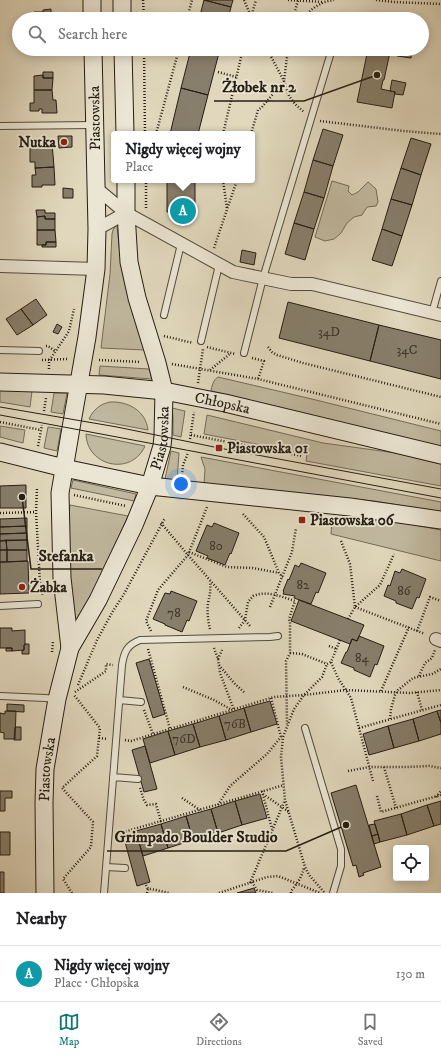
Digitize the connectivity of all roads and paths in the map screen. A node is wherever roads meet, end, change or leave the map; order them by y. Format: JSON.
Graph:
{"nodes":[{"id":1,"x":92,"y":0,"type":"edge"},
{"id":2,"x":122,"y":0,"type":"edge"},
{"id":3,"x":144,"y":0,"type":"edge"},
{"id":4,"x":192,"y":0,"type":"edge"},
{"id":5,"x":244,"y":0,"type":"edge"},
{"id":6,"x":256,"y":0,"type":"edge"},
{"id":7,"x":288,"y":0,"type":"edge"},
{"id":8,"x":334,"y":0,"type":"edge"},
{"id":9,"x":376,"y":0,"type":"edge"},
{"id":10,"x":298,"y":1,"type":"edge"},
{"id":11,"x":324,"y":2,"type":"junction"},
{"id":12,"x":441,"y":4,"type":"edge"},
{"id":13,"x":92,"y":12,"type":"edge"},
{"id":14,"x":122,"y":12,"type":"edge"},
{"id":15,"x":144,"y":12,"type":"edge"},
{"id":16,"x":189,"y":12,"type":"edge"},
{"id":17,"x":248,"y":12,"type":"edge"},
{"id":18,"x":253,"y":12,"type":"edge"},
{"id":19,"x":295,"y":12,"type":"edge"},
{"id":20,"x":308,"y":12,"type":"edge"},
{"id":21,"x":93,"y":56,"type":"edge"},
{"id":22,"x":123,"y":56,"type":"edge"},
{"id":23,"x":144,"y":56,"type":"edge"},
{"id":24,"x":177,"y":56,"type":"edge"},
{"id":25,"x":241,"y":56,"type":"edge"},
{"id":26,"x":271,"y":56,"type":"edge"},
{"id":27,"x":287,"y":56,"type":"edge"},
{"id":28,"x":330,"y":56,"type":"edge"},
{"id":29,"x":218,"y":72,"type":"dead end"},
{"id":30,"x":236,"y":77,"type":"junction"},
{"id":31,"x":284,"y":82,"type":"junction"},
{"id":32,"x":312,"y":118,"type":"junction"},
{"id":33,"x":95,"y":125,"type":"junction"},
{"id":34,"x":0,"y":126,"type":"edge"},
{"id":35,"x":125,"y":131,"type":"edge"},
{"id":36,"x":146,"y":131,"type":"edge"},
{"id":37,"x":157,"y":131,"type":"edge"},
{"id":38,"x":224,"y":131,"type":"edge"},
{"id":39,"x":252,"y":131,"type":"edge"},
{"id":40,"x":441,"y":134,"type":"edge"},
{"id":41,"x":126,"y":183,"type":"edge"},
{"id":42,"x":146,"y":183,"type":"edge"},
{"id":43,"x":223,"y":183,"type":"edge"},
{"id":44,"x":236,"y":183,"type":"edge"},
{"id":45,"x":96,"y":188,"type":"junction"},
{"id":46,"x":146,"y":208,"type":"dead end"},
{"id":47,"x":227,"y":211,"type":"junction"},
{"id":48,"x":126,"y":213,"type":"junction"},
{"id":49,"x":97,"y":229,"type":"junction"},
{"id":50,"x":182,"y":244,"type":"junction"},
{"id":51,"x":214,"y":251,"type":"dead end"},
{"id":52,"x":220,"y":265,"type":"junction"},
{"id":53,"x":0,"y":266,"type":"edge"},
{"id":54,"x":96,"y":269,"type":"junction"},
{"id":55,"x":263,"y":278,"type":"junction"},
{"id":56,"x":441,"y":281,"type":"edge"},
{"id":57,"x":75,"y":303,"type":"dead end"},
{"id":58,"x":436,"y":314,"type":"edge"},
{"id":59,"x":164,"y":315,"type":"dead end"},
{"id":60,"x":162,"y":336,"type":"dead end"},
{"id":61,"x":201,"y":345,"type":"junction"},
{"id":62,"x":45,"y":346,"type":"dead end"},
{"id":63,"x":268,"y":347,"type":"dead end"},
{"id":64,"x":0,"y":350,"type":"edge"},
{"id":65,"x":39,"y":352,"type":"dead end"},
{"id":66,"x":55,"y":352,"type":"junction"},
{"id":67,"x":231,"y":353,"type":"junction"},
{"id":68,"x":243,"y":355,"type":"junction"},
{"id":69,"x":71,"y":359,"type":"dead end"},
{"id":70,"x":99,"y":360,"type":"dead end"},
{"id":71,"x":142,"y":362,"type":"dead end"},
{"id":72,"x":168,"y":363,"type":"dead end"},
{"id":73,"x":200,"y":369,"type":"junction"},
{"id":74,"x":210,"y":370,"type":"junction"},
{"id":75,"x":258,"y":379,"type":"junction"},
{"id":76,"x":0,"y":382,"type":"edge"},
{"id":77,"x":79,"y":383,"type":"junction"},
{"id":78,"x":198,"y":386,"type":"dead end"},
{"id":79,"x":164,"y":391,"type":"junction"},
{"id":80,"x":46,"y":397,"type":"dead end"},
{"id":81,"x":441,"y":398,"type":"edge"},
{"id":82,"x":194,"y":410,"type":"dead end"},
{"id":83,"x":44,"y":411,"type":"dead end"},
{"id":84,"x":0,"y":422,"type":"edge"},
{"id":85,"x":441,"y":424,"type":"edge"},
{"id":86,"x":42,"y":425,"type":"dead end"},
{"id":87,"x":41,"y":430,"type":"junction"},
{"id":88,"x":191,"y":435,"type":"junction"},
{"id":89,"x":190,"y":439,"type":"dead end"},
{"id":90,"x":38,"y":447,"type":"dead end"},
{"id":91,"x":0,"y":452,"type":"edge"},
{"id":92,"x":188,"y":453,"type":"dead end"},
{"id":93,"x":302,"y":456,"type":"dead end"},
{"id":94,"x":441,"y":456,"type":"edge"},
{"id":95,"x":64,"y":468,"type":"junction"},
{"id":96,"x":182,"y":477,"type":"dead end"},
{"id":97,"x":150,"y":486,"type":"junction"},
{"id":98,"x":37,"y":489,"type":"dead end"},
{"id":99,"x":70,"y":494,"type":"dead end"},
{"id":100,"x":133,"y":507,"type":"dead end"},
{"id":101,"x":207,"y":507,"type":"dead end"},
{"id":102,"x":36,"y":512,"type":"junction"},
{"id":103,"x":0,"y":513,"type":"edge"},
{"id":104,"x":243,"y":514,"type":"dead end"},
{"id":105,"x":165,"y":518,"type":"dead end"},
{"id":106,"x":441,"y":520,"type":"edge"},
{"id":107,"x":161,"y":523,"type":"junction"},
{"id":108,"x":296,"y":528,"type":"dead end"},
{"id":109,"x":341,"y":541,"type":"dead end"},
{"id":110,"x":188,"y":554,"type":"junction"},
{"id":111,"x":394,"y":554,"type":"dead end"},
{"id":112,"x":279,"y":573,"type":"junction"},
{"id":113,"x":282,"y":576,"type":"junction"},
{"id":114,"x":210,"y":580,"type":"junction"},
{"id":115,"x":275,"y":594,"type":"junction"},
{"id":116,"x":44,"y":597,"type":"dead end"},
{"id":117,"x":441,"y":601,"type":"edge"},
{"id":118,"x":38,"y":604,"type":"dead end"},
{"id":119,"x":0,"y":606,"type":"edge"},
{"id":120,"x":270,"y":607,"type":"dead end"},
{"id":121,"x":355,"y":607,"type":"junction"},
{"id":122,"x":348,"y":619,"type":"dead end"},
{"id":123,"x":245,"y":620,"type":"junction"},
{"id":124,"x":250,"y":626,"type":"dead end"},
{"id":125,"x":409,"y":627,"type":"junction"},
{"id":126,"x":237,"y":629,"type":"dead end"},
{"id":127,"x":416,"y":631,"type":"junction"},
{"id":128,"x":278,"y":636,"type":"dead end"},
{"id":129,"x":211,"y":638,"type":"junction"},
{"id":130,"x":150,"y":640,"type":"junction"},
{"id":131,"x":340,"y":640,"type":"dead end"},
{"id":132,"x":438,"y":640,"type":"edge"},
{"id":133,"x":223,"y":643,"type":"dead end"},
{"id":134,"x":329,"y":646,"type":"dead end"},
{"id":135,"x":70,"y":648,"type":"junction"},
{"id":136,"x":336,"y":649,"type":"junction"},
{"id":137,"x":290,"y":653,"type":"junction"},
{"id":138,"x":218,"y":659,"type":"junction"},
{"id":139,"x":331,"y":662,"type":"junction"},
{"id":140,"x":328,"y":664,"type":"junction"},
{"id":141,"x":219,"y":665,"type":"junction"},
{"id":142,"x":441,"y":669,"type":"edge"},
{"id":143,"x":419,"y":676,"type":"junction"},
{"id":144,"x":183,"y":687,"type":"dead end"},
{"id":145,"x":346,"y":690,"type":"junction"},
{"id":146,"x":440,"y":690,"type":"edge"},
{"id":147,"x":381,"y":691,"type":"junction"},
{"id":148,"x":396,"y":692,"type":"junction"},
{"id":149,"x":417,"y":692,"type":"junction"},
{"id":150,"x":245,"y":693,"type":"dead end"},
{"id":151,"x":441,"y":693,"type":"edge"},
{"id":152,"x":304,"y":695,"type":"junction"},
{"id":153,"x":0,"y":696,"type":"edge"},
{"id":154,"x":287,"y":696,"type":"junction"},
{"id":155,"x":68,"y":697,"type":"junction"},
{"id":156,"x":271,"y":698,"type":"junction"},
{"id":157,"x":119,"y":700,"type":"junction"},
{"id":158,"x":142,"y":702,"type":"joint"},
{"id":159,"x":441,"y":704,"type":"edge"},
{"id":160,"x":233,"y":710,"type":"junction"},
{"id":161,"x":422,"y":710,"type":"junction"},
{"id":162,"x":390,"y":719,"type":"junction"},
{"id":163,"x":288,"y":724,"type":"junction"},
{"id":164,"x":305,"y":728,"type":"dead end"},
{"id":165,"x":359,"y":728,"type":"junction"},
{"id":166,"x":170,"y":729,"type":"junction"},
{"id":167,"x":153,"y":734,"type":"junction"},
{"id":168,"x":282,"y":737,"type":"junction"},
{"id":169,"x":99,"y":738,"type":"junction"},
{"id":170,"x":116,"y":740,"type":"junction"},
{"id":171,"x":369,"y":767,"type":"junction"},
{"id":172,"x":384,"y":767,"type":"junction"},
{"id":173,"x":441,"y":768,"type":"edge"},
{"id":174,"x":348,"y":771,"type":"dead end"},
{"id":175,"x":113,"y":777,"type":"junction"},
{"id":176,"x":138,"y":779,"type":"joint"},
{"id":177,"x":373,"y":781,"type":"dead end"},
{"id":178,"x":284,"y":785,"type":"junction"},
{"id":179,"x":441,"y":791,"type":"edge"},
{"id":180,"x":262,"y":792,"type":"junction"},
{"id":181,"x":441,"y":795,"type":"edge"},
{"id":182,"x":377,"y":796,"type":"dead end"},
{"id":183,"x":436,"y":797,"type":"junction"},
{"id":184,"x":182,"y":798,"type":"dead end"},
{"id":185,"x":285,"y":800,"type":"junction"},
{"id":186,"x":218,"y":805,"type":"junction"},
{"id":187,"x":282,"y":807,"type":"junction"},
{"id":188,"x":396,"y":808,"type":"junction"},
{"id":189,"x":200,"y":810,"type":"junction"},
{"id":190,"x":289,"y":813,"type":"junction"},
{"id":191,"x":161,"y":822,"type":"junction"},
{"id":192,"x":272,"y":829,"type":"junction"},
{"id":193,"x":119,"y":834,"type":"dead end"},
{"id":194,"x":106,"y":867,"type":"junction"},
{"id":195,"x":305,"y":867,"type":"junction"},
{"id":196,"x":126,"y":868,"type":"dead end"},
{"id":197,"x":251,"y":883,"type":"junction"},
{"id":198,"x":297,"y":884,"type":"junction"},
{"id":199,"x":146,"y":885,"type":"dead end"},
{"id":200,"x":148,"y":891,"type":"edge"},
{"id":201,"x":46,"y":893,"type":"edge"},
{"id":202,"x":72,"y":893,"type":"edge"},
{"id":203,"x":104,"y":893,"type":"edge"},
{"id":204,"x":169,"y":893,"type":"edge"},
{"id":205,"x":219,"y":893,"type":"edge"},
{"id":206,"x":273,"y":893,"type":"edge"},
{"id":207,"x":291,"y":893,"type":"edge"},
{"id":208,"x":320,"y":893,"type":"edge"},
{"id":209,"x":324,"y":893,"type":"edge"},
{"id":210,"x":333,"y":893,"type":"edge"}],
"edges":[{"from":1,"to":13,"type":"street"},
{"from":2,"to":14,"type":"street"},
{"from":3,"to":15,"type":"path"},
{"from":4,"to":16,"type":"path"},
{"from":5,"to":17,"type":"path"},
{"from":6,"to":18,"type":"path"},
{"from":7,"to":10,"type":"path"},
{"from":8,"to":11,"type":"path"},
{"from":9,"to":12,"type":"path"},
{"from":10,"to":11,"type":"path"},
{"from":10,"to":19,"type":"path"},
{"from":11,"to":20,"type":"path"},
{"from":21,"to":33,"type":"street","name":"Piastowska"},
{"from":22,"to":35,"type":"street","name":"Piastowska"},
{"from":23,"to":36,"type":"path"},
{"from":24,"to":37,"type":"path"},
{"from":25,"to":30,"type":"path"},
{"from":26,"to":31,"type":"path"},
{"from":27,"to":31,"type":"path"},
{"from":28,"to":32,"type":"lane"},
{"from":29,"to":30,"type":"path"},
{"from":30,"to":38,"type":"path"},
{"from":31,"to":32,"type":"path"},
{"from":31,"to":39,"type":"path"},
{"from":32,"to":40,"type":"path"},
{"from":32,"to":55,"type":"lane"},
{"from":33,"to":34,"type":"lane"},
{"from":33,"to":45,"type":"street","name":"Piastowska"},
{"from":41,"to":48,"type":"street","name":"Piastowska"},
{"from":42,"to":46,"type":"path"},
{"from":43,"to":47,"type":"path"},
{"from":44,"to":47,"type":"path"},
{"from":45,"to":48,"type":"street"},
{"from":45,"to":49,"type":"street","name":"Piastowska"},
{"from":47,"to":51,"type":"path"},
{"from":48,"to":49,"type":"street"},
{"from":48,"to":50,"type":"street"},
{"from":48,"to":79,"type":"street","name":"Piastowska"},
{"from":49,"to":54,"type":"street","name":"Piastowska"},
{"from":50,"to":52,"type":"street"},
{"from":50,"to":59,"type":"lane"},
{"from":52,"to":55,"type":"street"},
{"from":52,"to":61,"type":"lane"},
{"from":53,"to":54,"type":"street"},
{"from":54,"to":77,"type":"street","name":"Piastowska"},
{"from":55,"to":58,"type":"street"},
{"from":55,"to":68,"type":"lane"},
{"from":56,"to":58,"type":"lane"},
{"from":57,"to":66,"type":"path"},
{"from":60,"to":61,"type":"path"},
{"from":61,"to":67,"type":"path"},
{"from":61,"to":73,"type":"path"},
{"from":62,"to":66,"type":"path"},
{"from":63,"to":81,"type":"path"},
{"from":64,"to":65,"type":"lane"},
{"from":66,"to":69,"type":"path"},
{"from":67,"to":68,"type":"path"},
{"from":67,"to":74,"type":"path"},
{"from":68,"to":75,"type":"path"},
{"from":70,"to":71,"type":"path"},
{"from":72,"to":73,"type":"path"},
{"from":73,"to":74,"type":"path"},
{"from":73,"to":78,"type":"path"},
{"from":74,"to":75,"type":"path"},
{"from":75,"to":85,"type":"path"},
{"from":76,"to":77,"type":"street","name":"Chłopska"},
{"from":77,"to":79,"type":"street","name":"Chłopska"},
{"from":77,"to":95,"type":"street","name":"Piastowska"},
{"from":79,"to":94,"type":"street","name":"Chłopska"},
{"from":79,"to":97,"type":"street","name":"Piastowska"},
{"from":80,"to":83,"type":"path"},
{"from":82,"to":88,"type":"path"},
{"from":84,"to":87,"type":"path"},
{"from":86,"to":87,"type":"path"},
{"from":87,"to":90,"type":"path"},
{"from":88,"to":89,"type":"path"},
{"from":88,"to":93,"type":"path"},
{"from":91,"to":95,"type":"street"},
{"from":92,"to":96,"type":"path"},
{"from":95,"to":97,"type":"street"},
{"from":95,"to":135,"type":"street","name":"Piastowska"},
{"from":97,"to":106,"type":"street"},
{"from":97,"to":135,"type":"street","name":"Piastowska"},
{"from":98,"to":102,"type":"path"},
{"from":99,"to":100,"type":"path"},
{"from":101,"to":110,"type":"path"},
{"from":102,"to":103,"type":"path"},
{"from":102,"to":116,"type":"path"},
{"from":104,"to":112,"type":"path"},
{"from":105,"to":107,"type":"path"},
{"from":107,"to":110,"type":"path"},
{"from":107,"to":155,"type":"path"},
{"from":108,"to":113,"type":"path"},
{"from":109,"to":121,"type":"path"},
{"from":110,"to":112,"type":"path"},
{"from":110,"to":114,"type":"path"},
{"from":110,"to":130,"type":"path"},
{"from":111,"to":121,"type":"path"},
{"from":112,"to":113,"type":"path"},
{"from":113,"to":115,"type":"path"},
{"from":114,"to":123,"type":"path"},
{"from":114,"to":129,"type":"path"},
{"from":115,"to":120,"type":"path"},
{"from":115,"to":123,"type":"path"},
{"from":115,"to":137,"type":"path"},
{"from":117,"to":127,"type":"path"},
{"from":118,"to":119,"type":"lane"},
{"from":121,"to":122,"type":"path"},
{"from":121,"to":125,"type":"path"},
{"from":123,"to":124,"type":"path"},
{"from":123,"to":126,"type":"path"},
{"from":125,"to":127,"type":"path"},
{"from":125,"to":147,"type":"path"},
{"from":127,"to":132,"type":"path"},
{"from":128,"to":129,"type":"lane"},
{"from":129,"to":130,"type":"lane"},
{"from":129,"to":138,"type":"path"},
{"from":130,"to":157,"type":"lane"},
{"from":130,"to":166,"type":"path"},
{"from":131,"to":136,"type":"path"},
{"from":132,"to":143,"type":"path"},
{"from":133,"to":138,"type":"path"},
{"from":134,"to":136,"type":"path"},
{"from":135,"to":155,"type":"street","name":"Piastowska"},
{"from":136,"to":139,"type":"path"},
{"from":137,"to":140,"type":"path"},
{"from":137,"to":154,"type":"path"},
{"from":138,"to":141,"type":"path"},
{"from":139,"to":140,"type":"path"},
{"from":139,"to":145,"type":"path"},
{"from":140,"to":152,"type":"path"},
{"from":141,"to":150,"type":"path"},
{"from":141,"to":160,"type":"path"},
{"from":142,"to":143,"type":"path"},
{"from":143,"to":148,"type":"path"},
{"from":144,"to":160,"type":"path"},
{"from":145,"to":147,"type":"path"},
{"from":145,"to":152,"type":"path"},
{"from":145,"to":165,"type":"path"},
{"from":146,"to":149,"type":"path"},
{"from":146,"to":151,"type":"path"},
{"from":147,"to":148,"type":"path"},
{"from":148,"to":149,"type":"path"},
{"from":148,"to":162,"type":"path"},
{"from":149,"to":161,"type":"path"},
{"from":152,"to":154,"type":"path"},
{"from":152,"to":163,"type":"path"},
{"from":153,"to":155,"type":"lane"},
{"from":154,"to":156,"type":"path"},
{"from":154,"to":163,"type":"path"},
{"from":155,"to":169,"type":"path"},
{"from":155,"to":201,"type":"street","name":"Piastowska"},
{"from":156,"to":160,"type":"path"},
{"from":156,"to":168,"type":"path"},
{"from":157,"to":158,"type":"lane"},
{"from":157,"to":170,"type":"lane"},
{"from":158,"to":167,"type":"path"},
{"from":159,"to":161,"type":"path"},
{"from":160,"to":166,"type":"path"},
{"from":161,"to":162,"type":"path"},
{"from":162,"to":165,"type":"path"},
{"from":163,"to":168,"type":"path"},
{"from":164,"to":210,"type":"lane"},
{"from":165,"to":171,"type":"path"},
{"from":166,"to":167,"type":"path"},
{"from":167,"to":170,"type":"path"},
{"from":168,"to":178,"type":"path"},
{"from":168,"to":186,"type":"path"},
{"from":169,"to":170,"type":"path"},
{"from":169,"to":202,"type":"path"},
{"from":170,"to":175,"type":"lane"},
{"from":171,"to":172,"type":"path"},
{"from":171,"to":174,"type":"path"},
{"from":171,"to":177,"type":"path"},
{"from":172,"to":173,"type":"path"},
{"from":172,"to":188,"type":"path"},
{"from":175,"to":176,"type":"lane"},
{"from":175,"to":194,"type":"lane"},
{"from":176,"to":191,"type":"path"},
{"from":178,"to":180,"type":"path"},
{"from":178,"to":185,"type":"path"},
{"from":179,"to":183,"type":"path"},
{"from":180,"to":186,"type":"path"},
{"from":180,"to":187,"type":"path"},
{"from":180,"to":192,"type":"path"},
{"from":181,"to":183,"type":"path"},
{"from":182,"to":188,"type":"path"},
{"from":183,"to":188,"type":"path"},
{"from":184,"to":189,"type":"path"},
{"from":185,"to":187,"type":"path"},
{"from":185,"to":190,"type":"path"},
{"from":186,"to":189,"type":"path"},
{"from":187,"to":190,"type":"path"},
{"from":187,"to":192,"type":"path"},
{"from":189,"to":191,"type":"path"},
{"from":190,"to":195,"type":"path"},
{"from":191,"to":193,"type":"path"},
{"from":192,"to":197,"type":"path"},
{"from":194,"to":196,"type":"lane"},
{"from":194,"to":203,"type":"lane"},
{"from":195,"to":198,"type":"path"},
{"from":195,"to":209,"type":"path"},
{"from":197,"to":198,"type":"path"},
{"from":197,"to":205,"type":"path"},
{"from":197,"to":206,"type":"path"},
{"from":198,"to":207,"type":"path"},
{"from":198,"to":208,"type":"path"},
{"from":199,"to":200,"type":"path"},
{"from":200,"to":204,"type":"path"}]}
